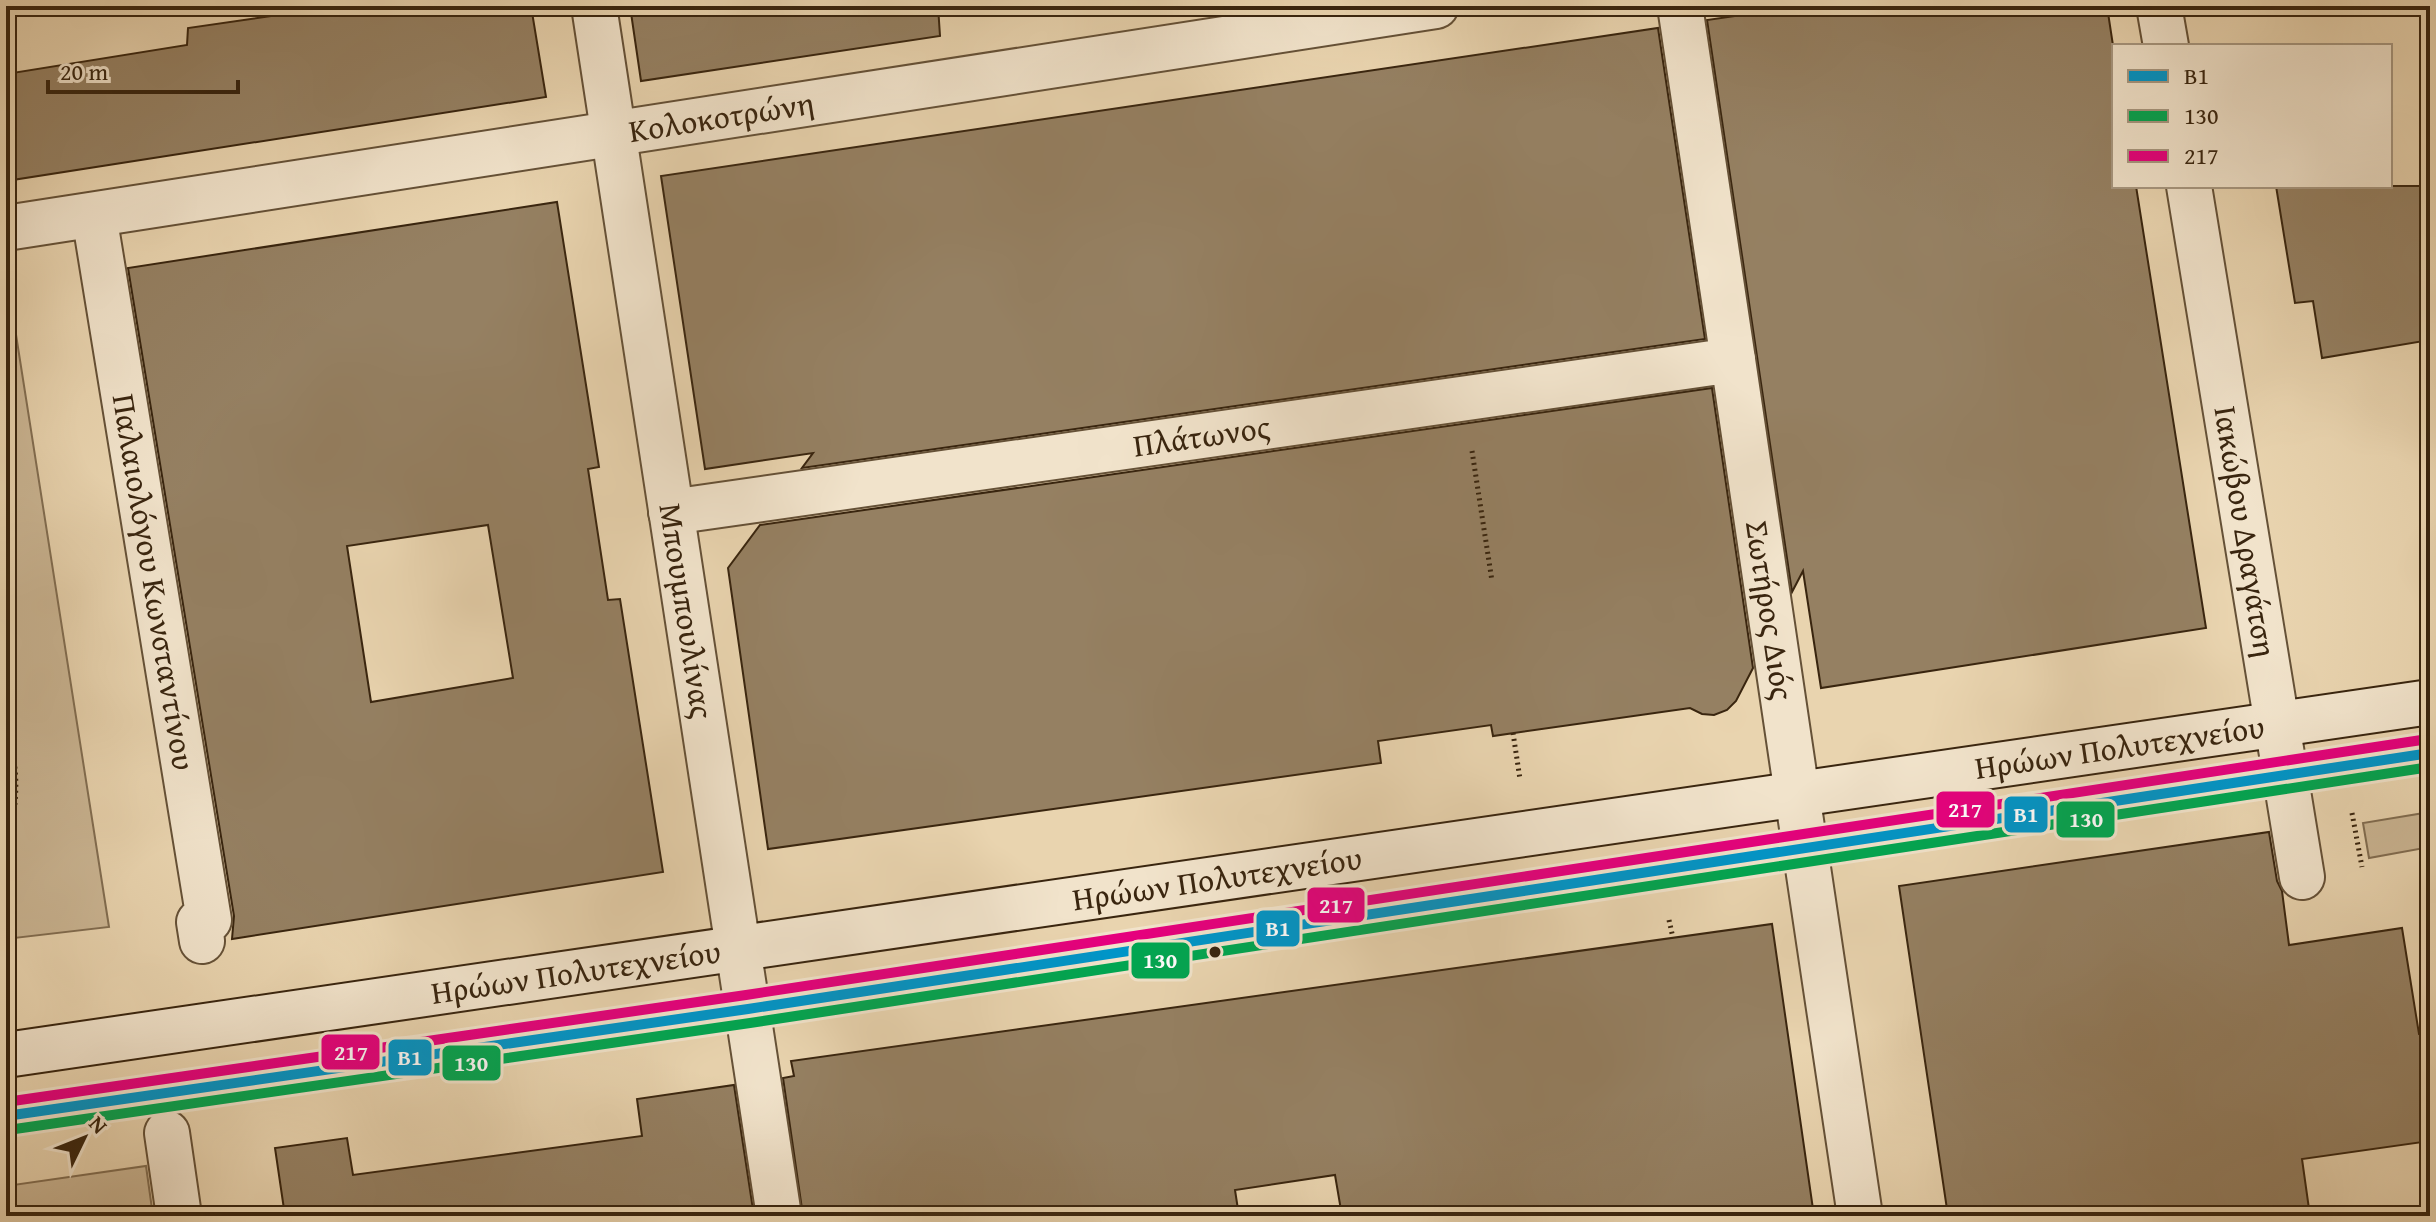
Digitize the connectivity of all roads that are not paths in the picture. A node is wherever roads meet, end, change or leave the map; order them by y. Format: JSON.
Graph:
{"nodes":[{"id":1,"x":594,"y":6,"type":"edge"},
{"id":2,"x":1436,"y":6,"type":"edge"},
{"id":3,"x":1680,"y":6,"type":"edge"},
{"id":4,"x":2159,"y":6,"type":"edge"},
{"id":5,"x":2166,"y":44,"type":"edge"},
{"id":6,"x":613,"y":134,"type":"junction"},
{"id":7,"x":2189,"y":188,"type":"edge"},
{"id":8,"x":86,"y":216,"type":"junction"},
{"id":9,"x":6,"y":228,"type":"edge"},
{"id":10,"x":1733,"y":360,"type":"junction"},
{"id":11,"x":671,"y":512,"type":"junction"},
{"id":12,"x":134,"y":559,"type":"dead end"},
{"id":13,"x":2430,"y":702,"type":"edge"},
{"id":14,"x":2276,"y":724,"type":"junction"},
{"id":15,"x":2430,"y":753,"type":"edge"},
{"id":16,"x":2285,"y":775,"type":"junction"},
{"id":17,"x":1797,"y":794,"type":"junction"},
{"id":18,"x":1806,"y":848,"type":"junction"},
{"id":19,"x":2302,"y":877,"type":"dead end"},
{"id":20,"x":202,"y":941,"type":"dead end"},
{"id":21,"x":738,"y":948,"type":"junction"},
{"id":22,"x":748,"y":1009,"type":"junction"},
{"id":23,"x":6,"y":1055,"type":"edge"},
{"id":24,"x":6,"y":1116,"type":"edge"},
{"id":25,"x":167,"y":1133,"type":"dead end"},
{"id":26,"x":179,"y":1216,"type":"edge"},
{"id":27,"x":779,"y":1216,"type":"edge"},
{"id":28,"x":1860,"y":1216,"type":"edge"}],
"edges":[{"from":1,"to":6,"type":"street","name":"Μπουμπουλίνας"},
{"from":2,"to":6,"type":"street","name":"Κολοκοτρώνη"},
{"from":3,"to":10,"type":"street","name":"Σωτήρος Διός"},
{"from":4,"to":5,"type":"street"},
{"from":6,"to":8,"type":"street","name":"Κολοκοτρώνη"},
{"from":6,"to":11,"type":"street","name":"Μπουμπουλίνας"},
{"from":7,"to":14,"type":"street","name":"Ιακώβου Δραγάτση"},
{"from":8,"to":9,"type":"street","name":"Κολοκοτρώνη"},
{"from":8,"to":12,"type":"lane"},
{"from":8,"to":20,"type":"street","name":"Παλαιολόγου Κωνσταντίνου"},
{"from":10,"to":11,"type":"street","name":"Πλάτωνος"},
{"from":10,"to":17,"type":"street","name":"Σωτήρος Διός"},
{"from":11,"to":21,"type":"street","name":"Μπουμπουλίνας"},
{"from":13,"to":14,"type":"street","name":"Ηρώων Πολυτεχνείου"},
{"from":14,"to":16,"type":"street","name":"Ιακώβου Δραγάτση"},
{"from":14,"to":17,"type":"street","name":"Ηρώων Πολυτεχνείου"},
{"from":15,"to":16,"type":"lane","name":"Ηρώων Πολυτεχνείου"},
{"from":16,"to":18,"type":"lane","name":"Ηρώων Πολυτεχνείου"},
{"from":16,"to":19,"type":"street","name":"Ιακώβου Δραγάτση"},
{"from":17,"to":18,"type":"street","name":"Σωτήρος Διός"},
{"from":17,"to":21,"type":"street","name":"Ηρώων Πολυτεχνείου"},
{"from":18,"to":22,"type":"lane","name":"Ηρώων Πολυτεχνείου"},
{"from":18,"to":28,"type":"street","name":"Σωτήρος Διός"},
{"from":21,"to":22,"type":"street","name":"Μπουμπουλίνας"},
{"from":21,"to":23,"type":"street","name":"Ηρώων Πολυτεχνείου"},
{"from":22,"to":24,"type":"lane","name":"Ηρώων Πολυτεχνείου"},
{"from":22,"to":27,"type":"street","name":"Μπουμπουλίνας"},
{"from":25,"to":26,"type":"street"}]}
